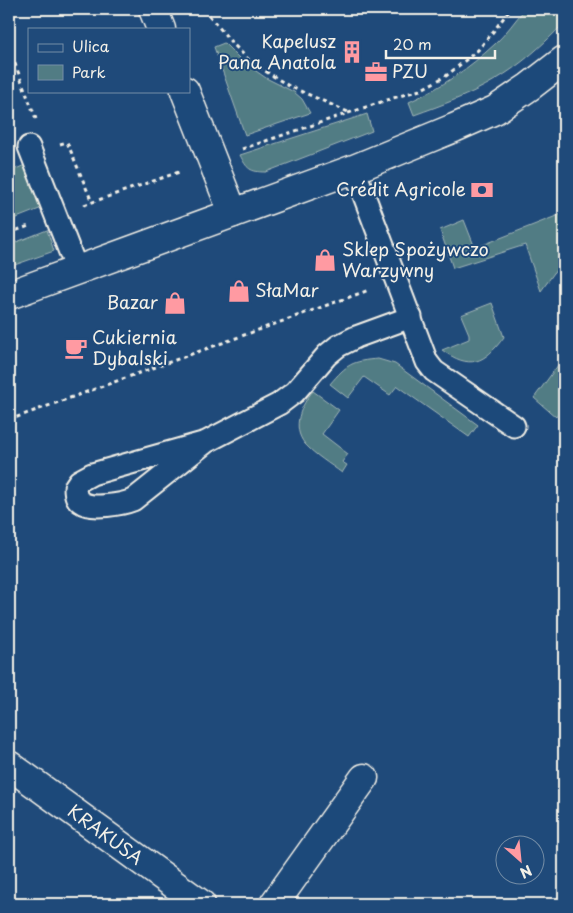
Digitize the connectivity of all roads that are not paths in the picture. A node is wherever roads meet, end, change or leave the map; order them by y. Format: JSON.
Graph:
{"nodes":[{"id":1,"x":153,"y":9,"type":"edge"},
{"id":2,"x":161,"y":28,"type":"edge"},
{"id":3,"x":564,"y":60,"type":"edge"},
{"id":4,"x":186,"y":92,"type":"edge"},
{"id":5,"x":29,"y":147,"type":"dead end"},
{"id":6,"x":354,"y":169,"type":"junction"},
{"id":7,"x":233,"y":213,"type":"junction"},
{"id":8,"x":77,"y":270,"type":"junction"},
{"id":9,"x":9,"y":295,"type":"edge"},
{"id":10,"x":411,"y":317,"type":"junction"},
{"id":11,"x":514,"y":426,"type":"dead end"},
{"id":12,"x":206,"y":442,"type":"junction"},
{"id":13,"x":9,"y":765,"type":"edge"},
{"id":14,"x":364,"y":778,"type":"dead end"},
{"id":15,"x":200,"y":904,"type":"edge"},
{"id":16,"x":274,"y":904,"type":"edge"}],
"edges":[{"from":1,"to":2,"type":"street"},
{"from":3,"to":6,"type":"street"},
{"from":4,"to":7,"type":"street"},
{"from":5,"to":8,"type":"lane"},
{"from":6,"to":7,"type":"street"},
{"from":6,"to":10,"type":"lane"},
{"from":7,"to":8,"type":"street"},
{"from":8,"to":9,"type":"street"},
{"from":10,"to":11,"type":"lane"},
{"from":10,"to":12,"type":"lane"},
{"from":12,"to":12,"type":"lane"},
{"from":13,"to":15,"type":"street","name":"KRAKUSA"},
{"from":14,"to":16,"type":"street"}]}
